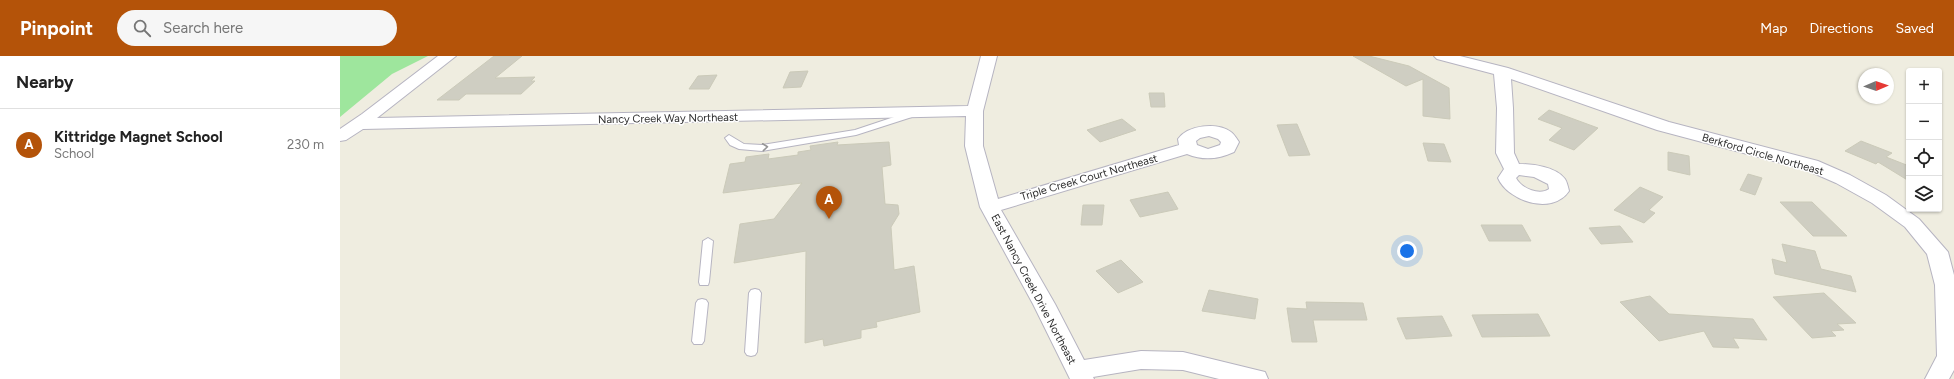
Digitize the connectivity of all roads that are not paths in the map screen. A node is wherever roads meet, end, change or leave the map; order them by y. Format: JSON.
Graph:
{"nodes":[{"id":1,"x":448,"y":56,"type":"edge"},
{"id":2,"x":990,"y":56,"type":"edge"},
{"id":3,"x":1442,"y":56,"type":"edge"},
{"id":4,"x":1502,"y":71,"type":"junction"},
{"id":5,"x":917,"y":112,"type":"junction"},
{"id":6,"x":975,"y":112,"type":"junction"},
{"id":7,"x":361,"y":124,"type":"junction"},
{"id":8,"x":340,"y":136,"type":"edge"},
{"id":9,"x":729,"y":138,"type":"dead end"},
{"id":10,"x":1189,"y":148,"type":"dead end"},
{"id":11,"x":1513,"y":169,"type":"dead end"},
{"id":12,"x":990,"y":207,"type":"junction"},
{"id":13,"x":708,"y":241,"type":"dead end"},
{"id":14,"x":704,"y":282,"type":"dead end"},
{"id":15,"x":755,"y":293,"type":"dead end"},
{"id":16,"x":702,"y":303,"type":"dead end"},
{"id":17,"x":698,"y":341,"type":"dead end"},
{"id":18,"x":751,"y":352,"type":"dead end"},
{"id":19,"x":1952,"y":357,"type":"edge"},
{"id":20,"x":1080,"y":375,"type":"edge"},
{"id":21,"x":1256,"y":379,"type":"edge"},
{"id":22,"x":1937,"y":379,"type":"edge"}],
"edges":[{"from":1,"to":7,"type":"street"},
{"from":2,"to":6,"type":"street"},
{"from":3,"to":4,"type":"street","name":"Berkford Circle Northeast"},
{"from":4,"to":11,"type":"street"},
{"from":4,"to":19,"type":"street","name":"Berkford Circle Northeast"},
{"from":5,"to":6,"type":"street","name":"Nancy Creek Way Northeast"},
{"from":5,"to":7,"type":"street","name":"Nancy Creek Way Northeast"},
{"from":9,"to":5,"type":"lane","one_way":true},
{"from":6,"to":12,"type":"street","name":"East Nancy Creek Drive Northeast"},
{"from":7,"to":8,"type":"street"},
{"from":10,"to":12,"type":"street","name":"Triple Creek Court Northeast"},
{"from":12,"to":20,"type":"street","name":"East Nancy Creek Drive Northeast"},
{"from":13,"to":14,"type":"lane"},
{"from":15,"to":18,"type":"lane"},
{"from":16,"to":17,"type":"lane"},
{"from":19,"to":22,"type":"street","name":"Berkford Circle Northeast"},
{"from":20,"to":21,"type":"street"}]}
